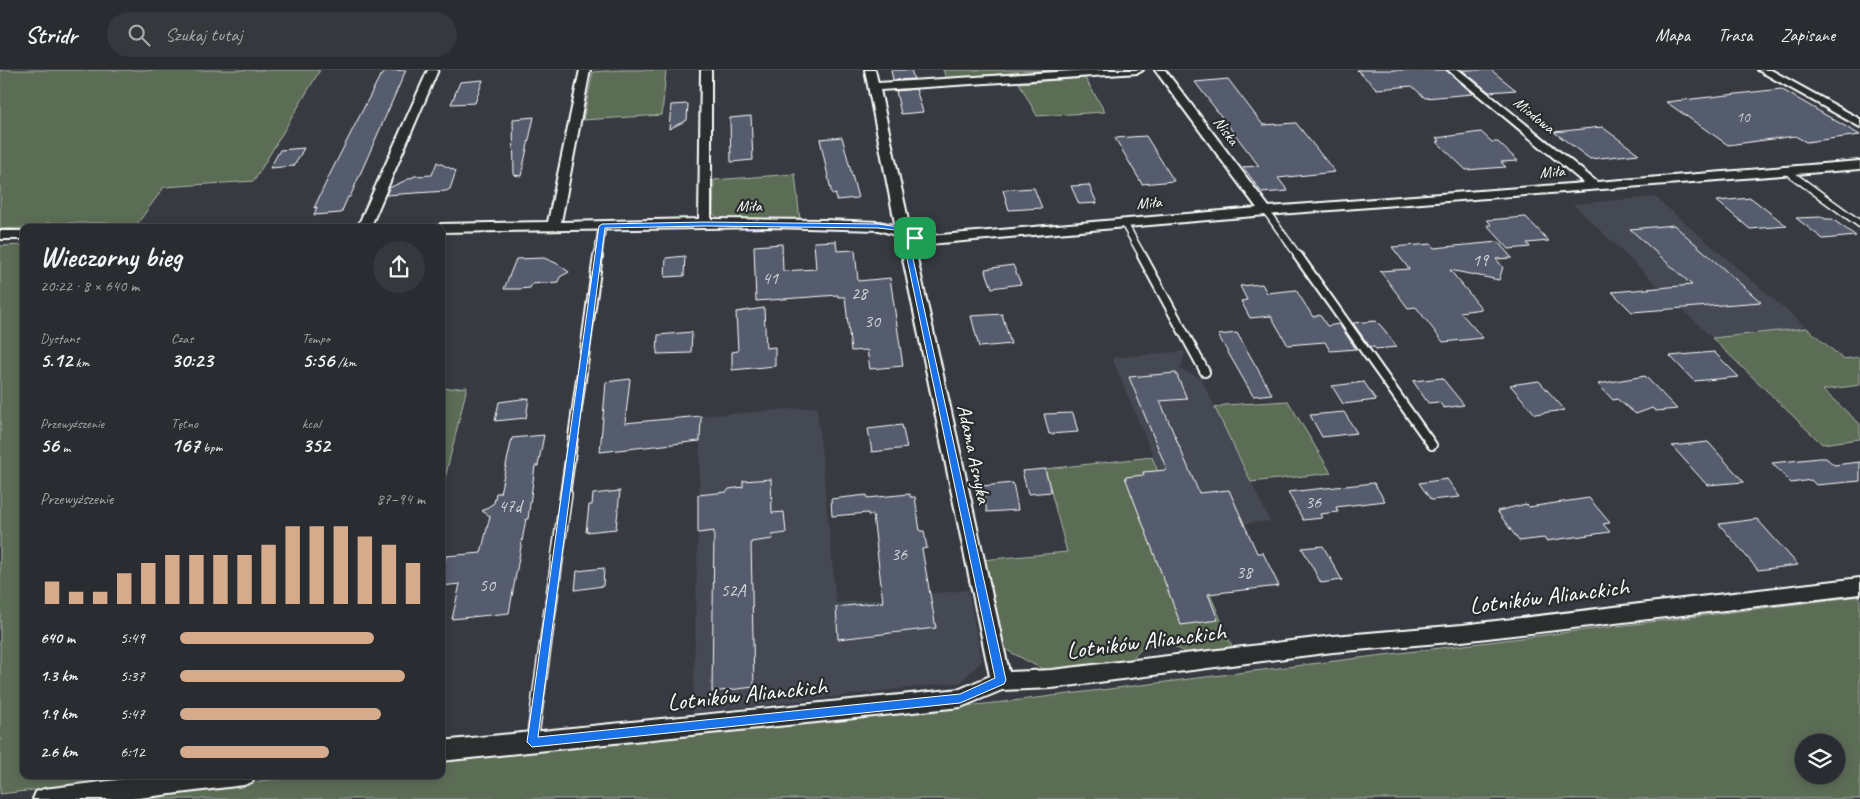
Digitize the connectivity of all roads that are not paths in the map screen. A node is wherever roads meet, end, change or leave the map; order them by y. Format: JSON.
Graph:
{"nodes":[{"id":1,"x":433,"y":70,"type":"edge"},
{"id":2,"x":585,"y":70,"type":"edge"},
{"id":3,"x":706,"y":70,"type":"edge"},
{"id":4,"x":870,"y":70,"type":"edge"},
{"id":5,"x":1138,"y":70,"type":"edge"},
{"id":6,"x":1160,"y":70,"type":"edge"},
{"id":7,"x":1453,"y":70,"type":"edge"},
{"id":8,"x":1763,"y":70,"type":"edge"},
{"id":9,"x":874,"y":87,"type":"junction"},
{"id":10,"x":1860,"y":124,"type":"edge"},
{"id":11,"x":1860,"y":166,"type":"edge"},
{"id":12,"x":1787,"y":171,"type":"junction"},
{"id":13,"x":1594,"y":185,"type":"junction"},
{"id":14,"x":1266,"y":211,"type":"junction"},
{"id":15,"x":1124,"y":223,"type":"junction"},
{"id":16,"x":365,"y":224,"type":"edge"},
{"id":17,"x":705,"y":224,"type":"junction"},
{"id":18,"x":1860,"y":224,"type":"edge"},
{"id":19,"x":602,"y":226,"type":"junction"},
{"id":20,"x":554,"y":227,"type":"junction"},
{"id":21,"x":445,"y":228,"type":"edge"},
{"id":22,"x":896,"y":229,"type":"junction"},
{"id":23,"x":0,"y":235,"type":"edge"},
{"id":24,"x":20,"y":235,"type":"edge"},
{"id":25,"x":915,"y":238,"type":"junction"},
{"id":26,"x":1205,"y":372,"type":"dead end"},
{"id":27,"x":1432,"y":445,"type":"dead end"},
{"id":28,"x":1860,"y":586,"type":"edge"},
{"id":29,"x":1000,"y":680,"type":"junction"},
{"id":30,"x":532,"y":742,"type":"junction"},
{"id":31,"x":445,"y":752,"type":"edge"},
{"id":32,"x":211,"y":779,"type":"edge"},
{"id":33,"x":44,"y":799,"type":"edge"}],
"edges":[{"from":1,"to":16,"type":"street"},
{"from":2,"to":20,"type":"street"},
{"from":3,"to":17,"type":"street"},
{"from":4,"to":9,"type":"street"},
{"from":5,"to":9,"type":"street"},
{"from":6,"to":14,"type":"street","name":"Niska"},
{"from":7,"to":13,"type":"street","name":"Miodowa"},
{"from":8,"to":10,"type":"street"},
{"from":9,"to":22,"type":"street"},
{"from":11,"to":12,"type":"street","name":"Miła"},
{"from":12,"to":13,"type":"street","name":"Miła"},
{"from":12,"to":18,"type":"lane"},
{"from":13,"to":14,"type":"street","name":"Miła"},
{"from":14,"to":15,"type":"street","name":"Miła"},
{"from":14,"to":27,"type":"lane"},
{"from":15,"to":25,"type":"street","name":"Miła"},
{"from":15,"to":26,"type":"lane"},
{"from":17,"to":19,"type":"street","name":"Miła"},
{"from":17,"to":22,"type":"street","name":"Miła"},
{"from":19,"to":20,"type":"street","name":"Miła"},
{"from":19,"to":30,"type":"lane"},
{"from":20,"to":21,"type":"street","name":"Miła"},
{"from":22,"to":25,"type":"street","name":"Miła"},
{"from":23,"to":24,"type":"street"},
{"from":25,"to":29,"type":"street","name":"Adama Asnyka"},
{"from":28,"to":29,"type":"street","name":"Lotników Alianckich"},
{"from":29,"to":30,"type":"street","name":"Lotników Alianckich"},
{"from":30,"to":31,"type":"street","name":"Lotników Alianckich"},
{"from":32,"to":33,"type":"street"}]}
